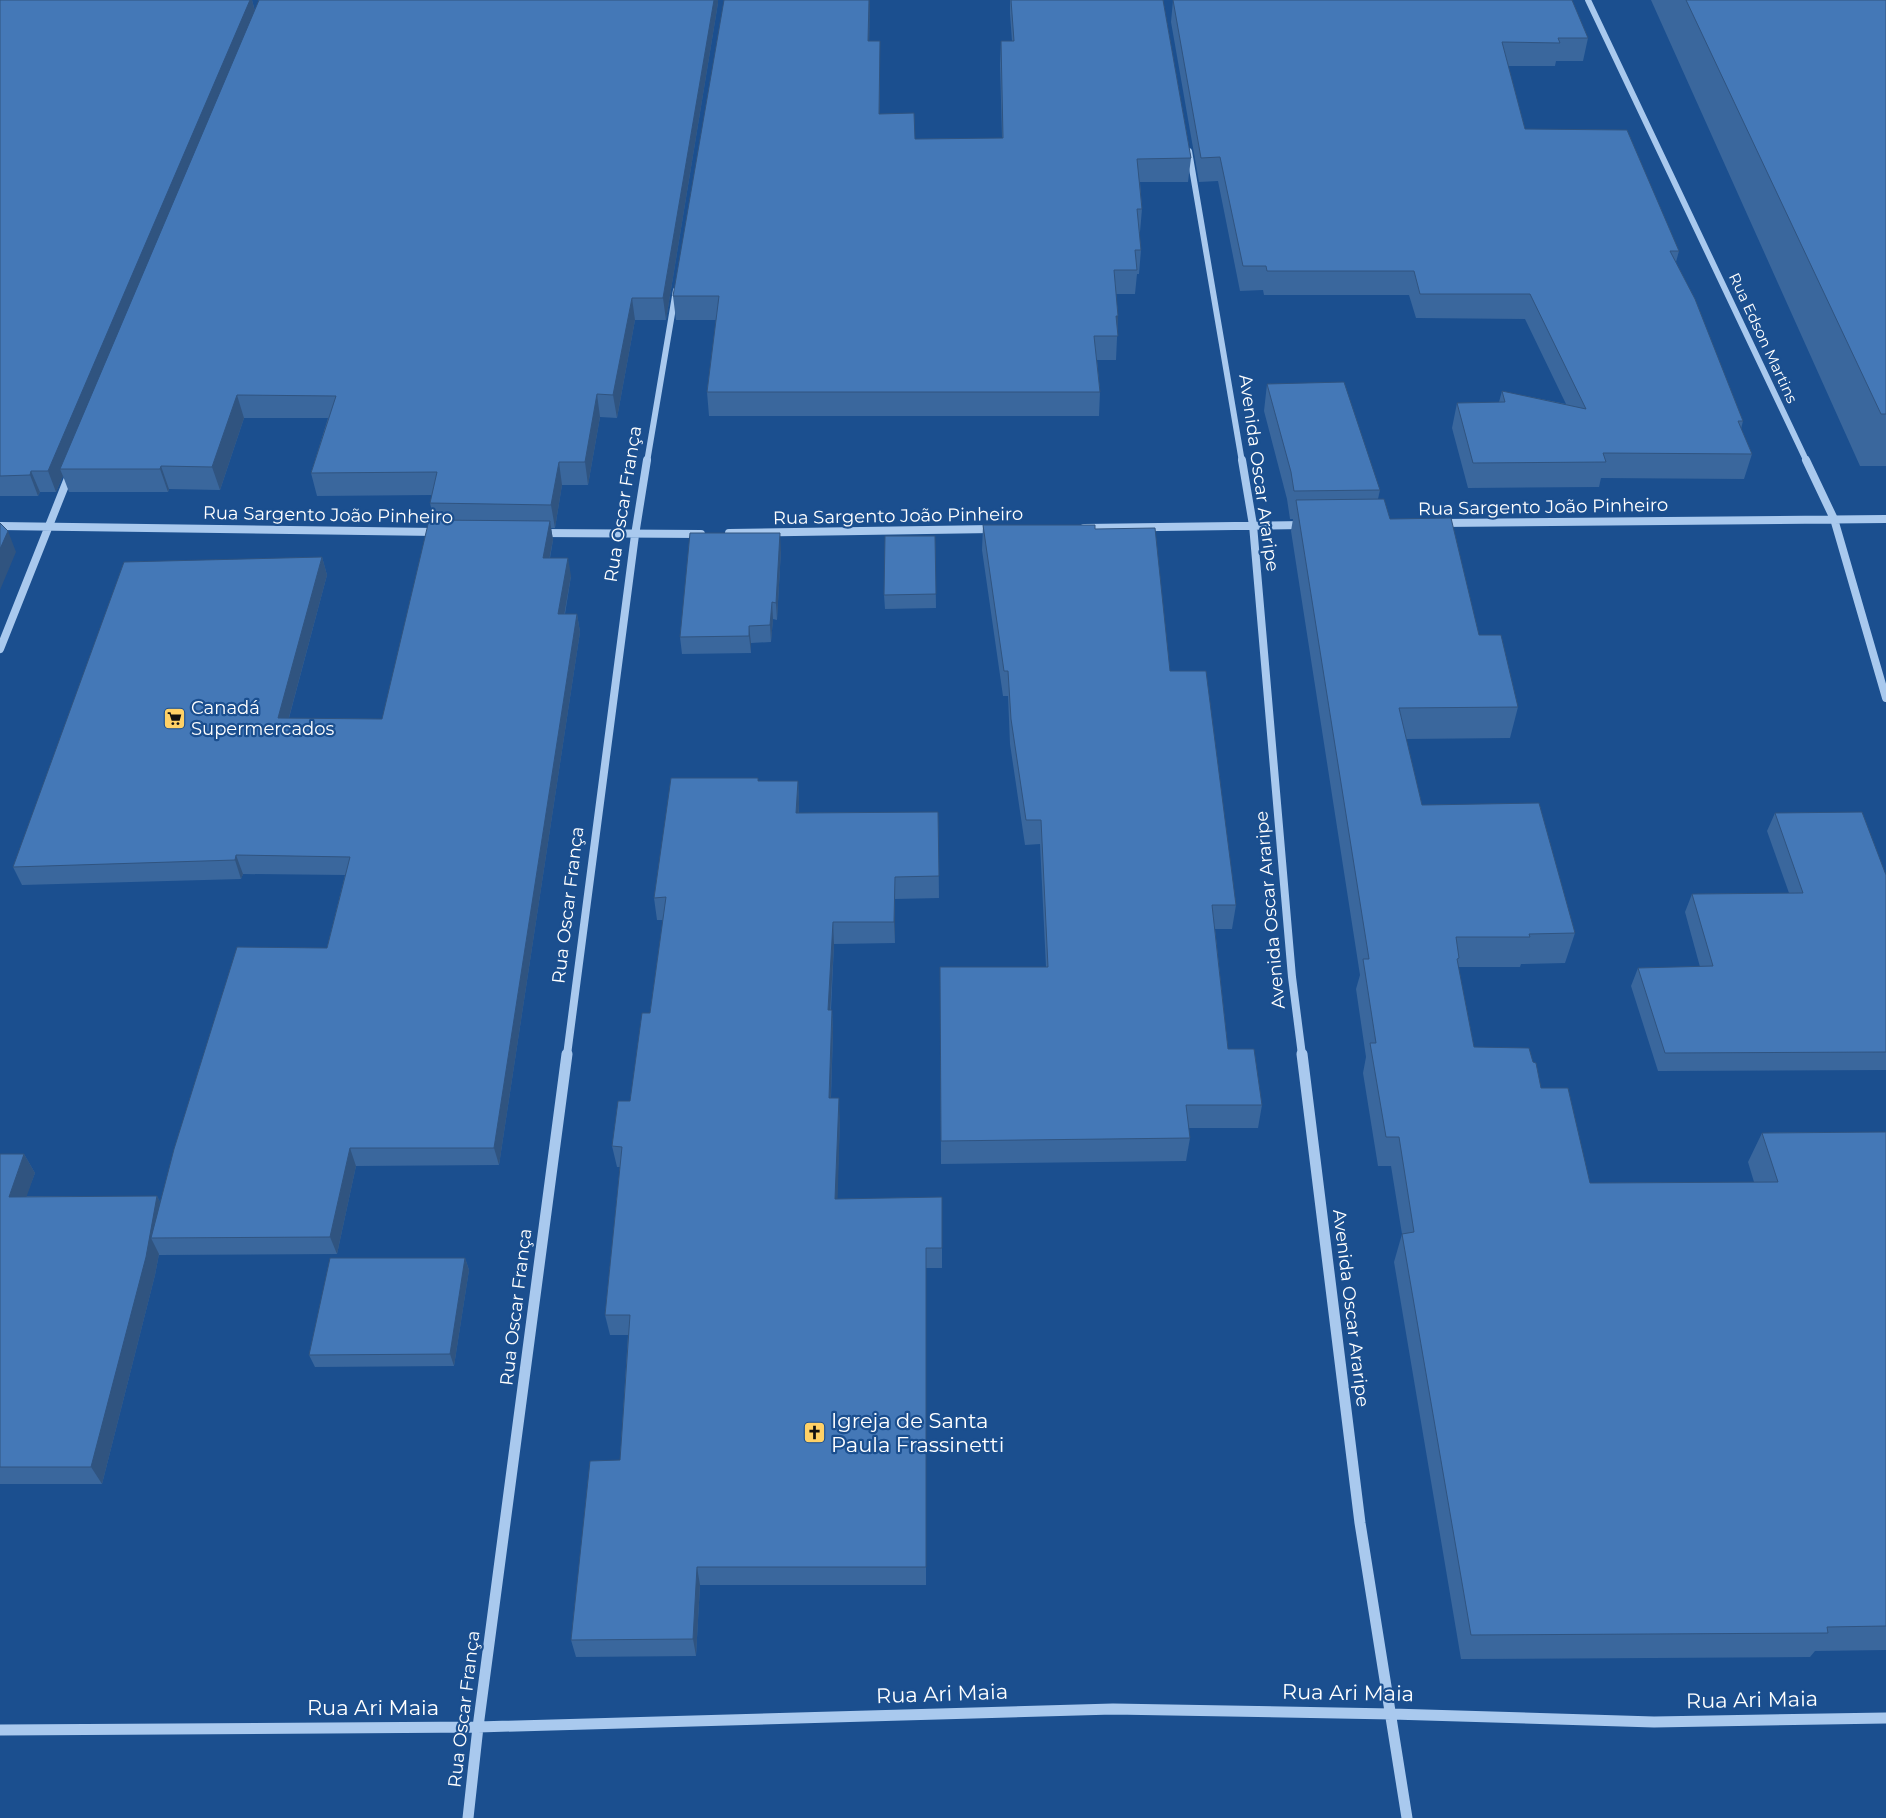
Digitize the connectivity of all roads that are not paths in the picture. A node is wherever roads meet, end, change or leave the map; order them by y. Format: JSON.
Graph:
{"nodes":[{"id":1,"x":1588,"y":0,"type":"edge"},
{"id":2,"x":1186,"y":137,"type":"edge"},
{"id":3,"x":677,"y":282,"type":"edge"},
{"id":4,"x":74,"y":463,"type":"edge"},
{"id":5,"x":1886,"y":519,"type":"edge"},
{"id":6,"x":1834,"y":520,"type":"junction"},
{"id":7,"x":1428,"y":524,"type":"edge"},
{"id":8,"x":1253,"y":525,"type":"junction"},
{"id":9,"x":1310,"y":525,"type":"edge"},
{"id":10,"x":0,"y":526,"type":"edge"},
{"id":11,"x":48,"y":526,"type":"junction"},
{"id":12,"x":1072,"y":528,"type":"edge"},
{"id":13,"x":1002,"y":529,"type":"edge"},
{"id":14,"x":446,"y":532,"type":"edge"},
{"id":15,"x":535,"y":533,"type":"edge"},
{"id":16,"x":724,"y":533,"type":"edge"},
{"id":17,"x":714,"y":534,"type":"edge"},
{"id":18,"x":635,"y":535,"type":"junction"},
{"id":19,"x":0,"y":650,"type":"edge"},
{"id":20,"x":1886,"y":698,"type":"edge"},
{"id":21,"x":1392,"y":1714,"type":"junction"},
{"id":22,"x":1886,"y":1718,"type":"edge"},
{"id":23,"x":478,"y":1727,"type":"junction"},
{"id":24,"x":0,"y":1730,"type":"edge"},
{"id":25,"x":468,"y":1818,"type":"edge"},
{"id":26,"x":1407,"y":1818,"type":"edge"}],
"edges":[{"from":1,"to":6,"type":"street","name":"Rua Edson Martins"},
{"from":2,"to":8,"type":"street","name":"Avenida Oscar Araripe"},
{"from":3,"to":18,"type":"street","name":"Rua Oscar França"},
{"from":4,"to":11,"type":"street"},
{"from":5,"to":6,"type":"street","name":"Rua Sargento João Pinheiro"},
{"from":6,"to":7,"type":"street","name":"Rua Sargento João Pinheiro"},
{"from":6,"to":20,"type":"street","name":"Rua Edson Martins"},
{"from":8,"to":9,"type":"street"},
{"from":8,"to":12,"type":"street"},
{"from":8,"to":21,"type":"street","name":"Avenida Oscar Araripe"},
{"from":10,"to":11,"type":"street","name":"Rua Sargento João Pinheiro"},
{"from":11,"to":14,"type":"street","name":"Rua Sargento João Pinheiro"},
{"from":11,"to":19,"type":"street"},
{"from":13,"to":16,"type":"street","name":"Rua Sargento João Pinheiro"},
{"from":15,"to":18,"type":"street"},
{"from":17,"to":18,"type":"street"},
{"from":18,"to":23,"type":"street","name":"Rua Oscar França"},
{"from":21,"to":22,"type":"street","name":"Rua Ari Maia"},
{"from":21,"to":23,"type":"street","name":"Rua Ari Maia"},
{"from":21,"to":26,"type":"street","name":"Avenida Oscar Araripe"},
{"from":23,"to":24,"type":"street","name":"Rua Ari Maia"},
{"from":23,"to":25,"type":"street","name":"Rua Oscar França"}]}
